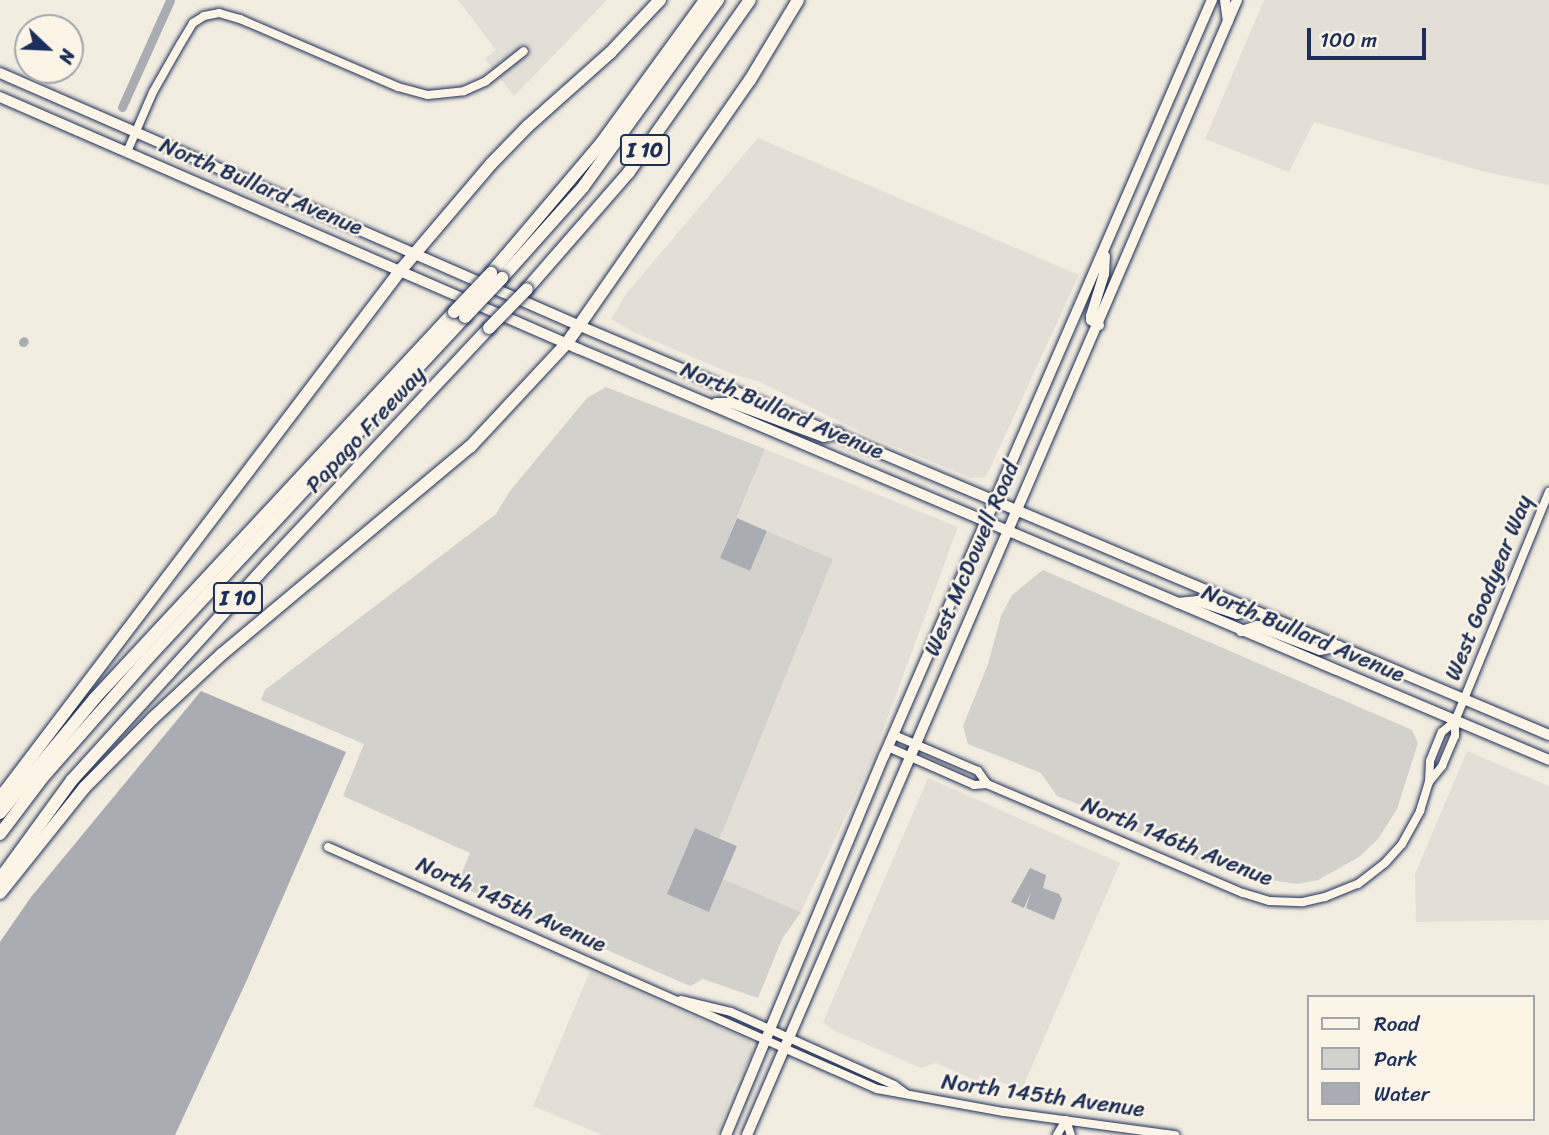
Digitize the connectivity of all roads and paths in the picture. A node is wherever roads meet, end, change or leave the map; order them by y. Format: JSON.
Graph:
{"nodes":[{"id":1,"x":660,"y":0,"type":"edge"},
{"id":2,"x":705,"y":0,"type":"edge"},
{"id":3,"x":718,"y":0,"type":"edge"},
{"id":4,"x":750,"y":0,"type":"edge"},
{"id":5,"x":798,"y":0,"type":"edge"},
{"id":6,"x":1212,"y":0,"type":"edge"},
{"id":7,"x":1225,"y":0,"type":"edge"},
{"id":8,"x":1237,"y":0,"type":"edge"},
{"id":9,"x":1228,"y":21,"type":"junction"},
{"id":10,"x":524,"y":51,"type":"dead end"},
{"id":11,"x":0,"y":74,"type":"edge"},
{"id":12,"x":0,"y":97,"type":"edge"},
{"id":13,"x":1156,"y":129,"type":"junction"},
{"id":14,"x":135,"y":132,"type":"junction"},
{"id":15,"x":1178,"y":139,"type":"junction"},
{"id":16,"x":127,"y":152,"type":"junction"},
{"id":17,"x":1106,"y":246,"type":"junction"},
{"id":18,"x":415,"y":254,"type":"junction"},
{"id":19,"x":400,"y":271,"type":"junction"},
{"id":20,"x":496,"y":276,"type":"junction"},
{"id":21,"x":459,"y":314,"type":"junction"},
{"id":22,"x":1098,"y":325,"type":"junction"},
{"id":23,"x":580,"y":326,"type":"junction"},
{"id":24,"x":567,"y":343,"type":"junction"},
{"id":25,"x":710,"y":403,"type":"junction"},
{"id":26,"x":838,"y":433,"type":"junction"},
{"id":27,"x":1549,"y":492,"type":"edge"},
{"id":28,"x":995,"y":501,"type":"junction"},
{"id":29,"x":1016,"y":509,"type":"junction"},
{"id":30,"x":985,"y":522,"type":"junction"},
{"id":31,"x":1007,"y":531,"type":"junction"},
{"id":32,"x":1177,"y":603,"type":"junction"},
{"id":33,"x":1246,"y":606,"type":"junction"},
{"id":34,"x":1241,"y":631,"type":"junction"},
{"id":35,"x":1339,"y":646,"type":"junction"},
{"id":36,"x":1464,"y":699,"type":"junction"},
{"id":37,"x":1455,"y":721,"type":"junction"},
{"id":38,"x":894,"y":735,"type":"junction"},
{"id":39,"x":1549,"y":735,"type":"edge"},
{"id":40,"x":916,"y":744,"type":"junction"},
{"id":41,"x":888,"y":747,"type":"junction"},
{"id":42,"x":911,"y":756,"type":"junction"},
{"id":43,"x":1549,"y":760,"type":"edge"},
{"id":44,"x":1429,"y":782,"type":"joint"},
{"id":45,"x":986,"y":784,"type":"junction"},
{"id":46,"x":0,"y":798,"type":"edge"},
{"id":47,"x":0,"y":813,"type":"edge"},
{"id":48,"x":0,"y":834,"type":"edge"},
{"id":49,"x":328,"y":847,"type":"dead end"},
{"id":50,"x":0,"y":879,"type":"edge"},
{"id":51,"x":0,"y":893,"type":"edge"},
{"id":52,"x":678,"y":999,"type":"junction"},
{"id":53,"x":771,"y":1031,"type":"junction"},
{"id":54,"x":789,"y":1039,"type":"junction"},
{"id":55,"x":766,"y":1042,"type":"junction"},
{"id":56,"x":784,"y":1050,"type":"junction"},
{"id":57,"x":905,"y":1093,"type":"junction"},
{"id":58,"x":1066,"y":1120,"type":"junction"},
{"id":59,"x":726,"y":1135,"type":"edge"},
{"id":60,"x":747,"y":1135,"type":"edge"},
{"id":61,"x":1057,"y":1135,"type":"edge"},
{"id":62,"x":1071,"y":1135,"type":"edge"},
{"id":63,"x":1175,"y":1135,"type":"edge"}],
"edges":[{"from":1,"to":18,"type":"highway"},
{"from":2,"to":20,"type":"highway","name":"Papago Freeway","number":"I 10"},
{"from":3,"to":20,"type":"highway"},
{"from":4,"to":50,"type":"highway","name":"Papago Freeway","number":"I 10","bridge":true},
{"from":5,"to":23,"type":"highway"},
{"from":6,"to":13,"type":"main road","name":"West McDowell Road"},
{"from":7,"to":9,"type":"main road"},
{"from":8,"to":9,"type":"main road","name":"West McDowell Road"},
{"from":9,"to":15,"type":"main road","name":"West McDowell Road"},
{"from":10,"to":14,"type":"street"},
{"from":11,"to":14,"type":"main road","name":"North Bullard Avenue"},
{"from":12,"to":16,"type":"main road","name":"North Bullard Avenue"},
{"from":13,"to":15,"type":"main road"},
{"from":13,"to":17,"type":"main road","name":"West McDowell Road"},
{"from":14,"to":16,"type":"street"},
{"from":14,"to":18,"type":"main road","name":"North Bullard Avenue"},
{"from":15,"to":22,"type":"main road","name":"West McDowell Road"},
{"from":16,"to":19,"type":"main road","name":"North Bullard Avenue"},
{"from":17,"to":22,"type":"main road"},
{"from":17,"to":28,"type":"main road","name":"West McDowell Road"},
{"from":18,"to":19,"type":"highway"},
{"from":18,"to":23,"type":"main road","name":"North Bullard Avenue"},
{"from":19,"to":24,"type":"main road","name":"North Bullard Avenue"},
{"from":19,"to":46,"type":"highway"},
{"from":20,"to":21,"type":"highway","name":"Papago Freeway","number":"I 10","bridge":true},
{"from":21,"to":47,"type":"highway","name":"Papago Freeway","number":"I 10"},
{"from":21,"to":48,"type":"highway"},
{"from":22,"to":29,"type":"main road","name":"West McDowell Road"},
{"from":23,"to":24,"type":"highway"},
{"from":23,"to":26,"type":"main road","name":"North Bullard Avenue"},
{"from":24,"to":25,"type":"main road","name":"North Bullard Avenue"},
{"from":24,"to":51,"type":"highway"},
{"from":25,"to":26,"type":"main road"},
{"from":25,"to":30,"type":"main road","name":"North Bullard Avenue"},
{"from":26,"to":28,"type":"main road","name":"North Bullard Avenue"},
{"from":27,"to":36,"type":"street","name":"West Goodyear Way"},
{"from":28,"to":29,"type":"main road","name":"North Bullard Avenue"},
{"from":28,"to":30,"type":"main road","name":"West McDowell Road"},
{"from":29,"to":31,"type":"main road","name":"West McDowell Road"},
{"from":29,"to":33,"type":"main road","name":"North Bullard Avenue"},
{"from":30,"to":31,"type":"main road","name":"North Bullard Avenue"},
{"from":30,"to":38,"type":"main road","name":"West McDowell Road"},
{"from":31,"to":32,"type":"main road","name":"North Bullard Avenue"},
{"from":31,"to":40,"type":"main road","name":"West McDowell Road"},
{"from":32,"to":33,"type":"main road"},
{"from":32,"to":34,"type":"main road","name":"North Bullard Avenue"},
{"from":33,"to":35,"type":"main road","name":"North Bullard Avenue"},
{"from":34,"to":35,"type":"main road"},
{"from":34,"to":37,"type":"main road","name":"North Bullard Avenue"},
{"from":35,"to":36,"type":"main road","name":"North Bullard Avenue"},
{"from":36,"to":37,"type":"street","name":"West Goodyear Way"},
{"from":36,"to":39,"type":"main road","name":"North Bullard Avenue"},
{"from":37,"to":43,"type":"main road","name":"North Bullard Avenue"},
{"from":37,"to":44,"type":"street","name":"West Goodyear Way"},
{"from":38,"to":40,"type":"street","name":"North 146th Avenue"},
{"from":38,"to":41,"type":"main road","name":"West McDowell Road"},
{"from":40,"to":42,"type":"main road","name":"West McDowell Road"},
{"from":40,"to":45,"type":"street","name":"North 146th Avenue"},
{"from":41,"to":42,"type":"street","name":"North 146th Avenue"},
{"from":41,"to":53,"type":"main road","name":"West McDowell Road"},
{"from":42,"to":45,"type":"street","name":"North 146th Avenue"},
{"from":42,"to":54,"type":"main road","name":"West McDowell Road"},
{"from":44,"to":45,"type":"street","name":"North 146th Avenue"},
{"from":49,"to":52,"type":"street","name":"North 145th Avenue"},
{"from":52,"to":53,"type":"street","name":"North 145th Avenue"},
{"from":52,"to":55,"type":"street","name":"North 145th Avenue"},
{"from":53,"to":54,"type":"street","name":"North 145th Avenue"},
{"from":53,"to":55,"type":"main road","name":"West McDowell Road"},
{"from":54,"to":56,"type":"main road","name":"West McDowell Road"},
{"from":54,"to":57,"type":"street","name":"North 145th Avenue"},
{"from":55,"to":56,"type":"street","name":"North 145th Avenue"},
{"from":55,"to":59,"type":"main road","name":"West McDowell Road"},
{"from":56,"to":57,"type":"street","name":"North 145th Avenue"},
{"from":56,"to":60,"type":"main road","name":"West McDowell Road"},
{"from":57,"to":58,"type":"street","name":"North 145th Avenue"},
{"from":58,"to":61,"type":"street"},
{"from":58,"to":62,"type":"street"},
{"from":58,"to":63,"type":"street","name":"North 145th Avenue"}]}
